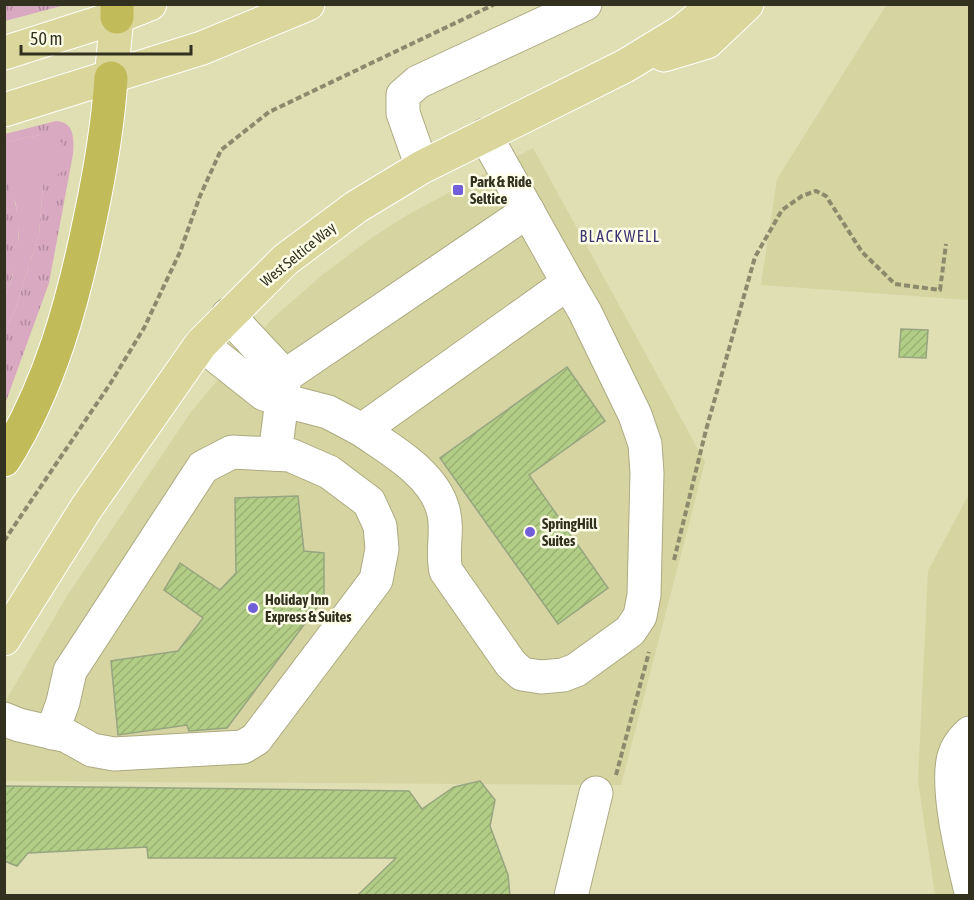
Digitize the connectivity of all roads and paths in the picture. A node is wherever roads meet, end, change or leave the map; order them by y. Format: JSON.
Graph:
{"nodes":[{"id":1,"x":150,"y":4,"type":"edge"},
{"id":2,"x":495,"y":4,"type":"edge"},
{"id":3,"x":585,"y":4,"type":"edge"},
{"id":4,"x":678,"y":4,"type":"edge"},
{"id":5,"x":715,"y":4,"type":"edge"},
{"id":6,"x":747,"y":4,"type":"edge"},
{"id":7,"x":305,"y":6,"type":"edge"},
{"id":8,"x":117,"y":11,"type":"edge"},
{"id":9,"x":4,"y":52,"type":"edge"},
{"id":10,"x":625,"y":66,"type":"junction"},
{"id":11,"x":111,"y":78,"type":"junction"},
{"id":12,"x":4,"y":110,"type":"edge"},
{"id":13,"x":485,"y":135,"type":"junction"},
{"id":14,"x":422,"y":166,"type":"junction"},
{"id":15,"x":528,"y":211,"type":"junction"},
{"id":16,"x":946,"y":244,"type":"dead end"},
{"id":17,"x":568,"y":283,"type":"junction"},
{"id":18,"x":228,"y":315,"type":"junction"},
{"id":19,"x":201,"y":344,"type":"junction"},
{"id":20,"x":284,"y":388,"type":"junction"},
{"id":21,"x":362,"y":430,"type":"junction"},
{"id":22,"x":276,"y":454,"type":"junction"},
{"id":23,"x":4,"y":460,"type":"edge"},
{"id":24,"x":4,"y":541,"type":"edge"},
{"id":25,"x":672,"y":570,"type":"dead end"},
{"id":26,"x":4,"y":639,"type":"edge"},
{"id":27,"x":651,"y":648,"type":"dead end"},
{"id":28,"x":4,"y":719,"type":"edge"},
{"id":29,"x":52,"y":733,"type":"junction"},
{"id":30,"x":969,"y":733,"type":"edge"},
{"id":31,"x":605,"y":787,"type":"joint"},
{"id":32,"x":969,"y":888,"type":"edge"},
{"id":33,"x":571,"y":896,"type":"edge"}],
"edges":[{"from":1,"to":8,"type":"main road"},
{"from":2,"to":24,"type":"path"},
{"from":3,"to":14,"type":"lane"},
{"from":4,"to":10,"type":"main road"},
{"from":5,"to":10,"type":"main road","name":"West Seltice Way"},
{"from":6,"to":10,"type":"main road"},
{"from":7,"to":11,"type":"main road"},
{"from":8,"to":9,"type":"main road"},
{"from":8,"to":11,"type":"main road"},
{"from":10,"to":13,"type":"main road","name":"West Seltice Way"},
{"from":11,"to":12,"type":"main road"},
{"from":11,"to":23,"type":"highway"},
{"from":13,"to":14,"type":"main road","name":"West Seltice Way"},
{"from":13,"to":15,"type":"lane"},
{"from":14,"to":18,"type":"main road","name":"West Seltice Way"},
{"from":15,"to":17,"type":"lane"},
{"from":15,"to":20,"type":"lane"},
{"from":16,"to":25,"type":"path"},
{"from":17,"to":21,"type":"lane"},
{"from":17,"to":21,"type":"lane"},
{"from":18,"to":19,"type":"main road","name":"West Seltice Way"},
{"from":18,"to":20,"type":"lane"},
{"from":19,"to":20,"type":"lane"},
{"from":19,"to":26,"type":"main road","name":"West Seltice Way"},
{"from":20,"to":21,"type":"lane"},
{"from":20,"to":22,"type":"lane"},
{"from":22,"to":29,"type":"lane"},
{"from":22,"to":29,"type":"lane"},
{"from":27,"to":31,"type":"path"},
{"from":28,"to":29,"type":"lane"},
{"from":30,"to":32,"type":"lane"},
{"from":31,"to":33,"type":"lane"}]}
